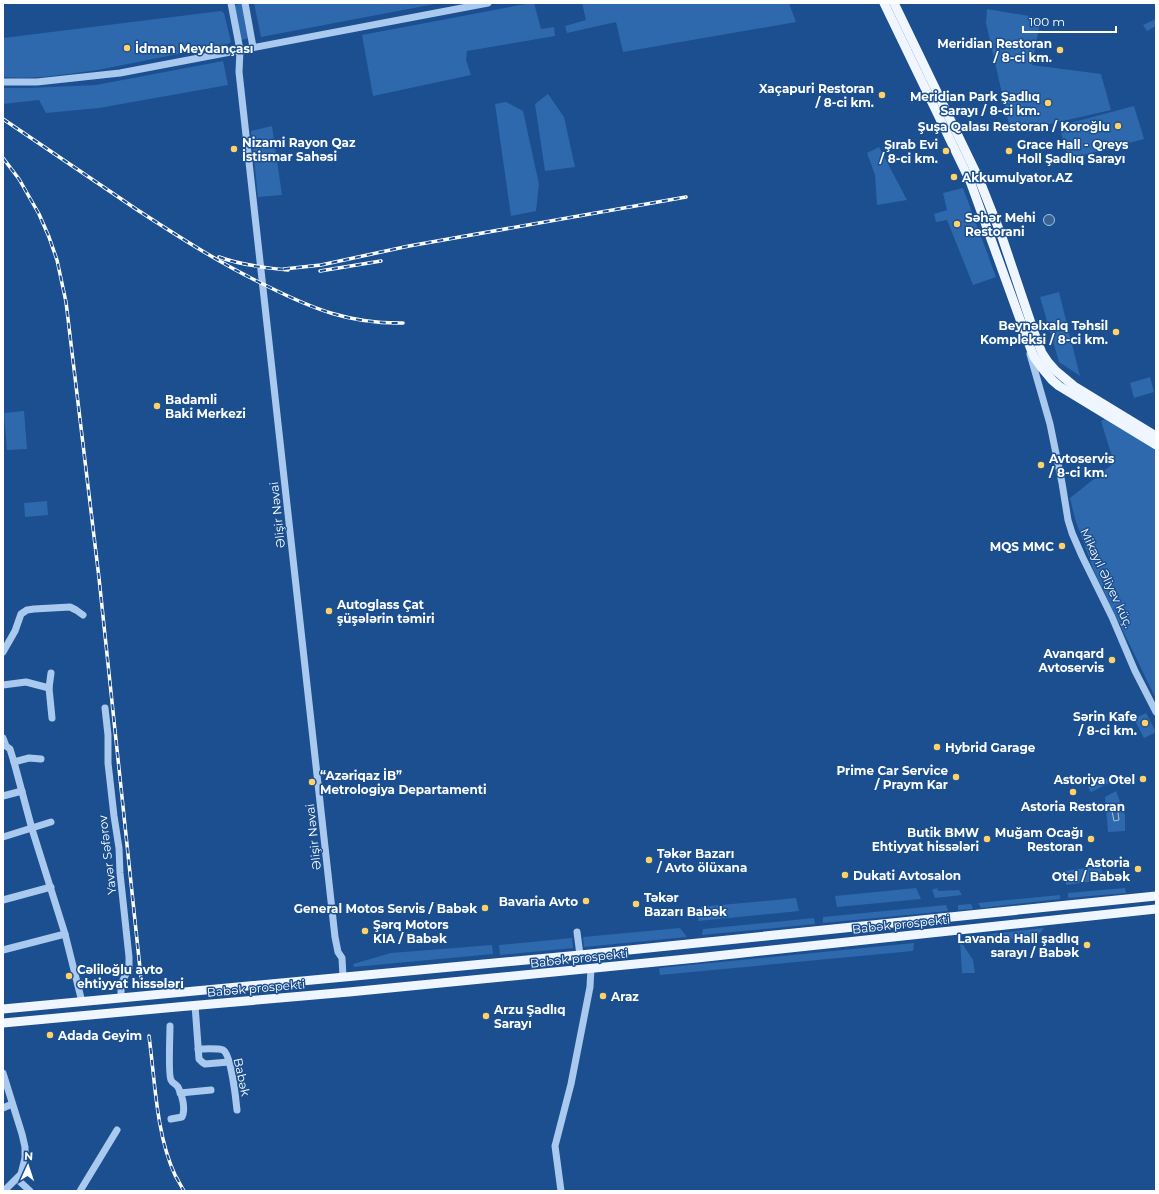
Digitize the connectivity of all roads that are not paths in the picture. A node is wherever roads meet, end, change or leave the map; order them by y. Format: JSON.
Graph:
{"nodes":[{"id":1,"x":231,"y":3,"type":"edge"},
{"id":2,"x":245,"y":3,"type":"edge"},
{"id":3,"x":488,"y":3,"type":"edge"},
{"id":4,"x":884,"y":3,"type":"edge"},
{"id":5,"x":894,"y":3,"type":"edge"},
{"id":6,"x":253,"y":47,"type":"junction"},
{"id":7,"x":240,"y":50,"type":"junction"},
{"id":8,"x":3,"y":82,"type":"edge"},
{"id":9,"x":1025,"y":335,"type":"junction"},
{"id":10,"x":1042,"y":353,"type":"junction"},
{"id":11,"x":1042,"y":368,"type":"junction"},
{"id":12,"x":1052,"y":380,"type":"junction"},
{"id":13,"x":1040,"y":389,"type":"junction"},
{"id":14,"x":1156,"y":436,"type":"edge"},
{"id":15,"x":1156,"y":445,"type":"edge"},
{"id":16,"x":83,"y":615,"type":"dead end"},
{"id":17,"x":3,"y":652,"type":"edge"},
{"id":18,"x":51,"y":673,"type":"dead end"},
{"id":19,"x":3,"y":684,"type":"edge"},
{"id":20,"x":49,"y":688,"type":"junction"},
{"id":21,"x":104,"y":708,"type":"dead end"},
{"id":22,"x":1156,"y":712,"type":"edge"},
{"id":23,"x":52,"y":718,"type":"dead end"},
{"id":24,"x":4,"y":744,"type":"edge"},
{"id":25,"x":41,"y":759,"type":"dead end"},
{"id":26,"x":14,"y":762,"type":"junction"},
{"id":27,"x":22,"y":791,"type":"junction"},
{"id":28,"x":3,"y":796,"type":"edge"},
{"id":29,"x":52,"y":822,"type":"dead end"},
{"id":30,"x":32,"y":829,"type":"junction"},
{"id":31,"x":3,"y":837,"type":"edge"},
{"id":32,"x":51,"y":887,"type":"junction"},
{"id":33,"x":1156,"y":896,"type":"edge"},
{"id":34,"x":3,"y":900,"type":"edge"},
{"id":35,"x":1156,"y":909,"type":"edge"},
{"id":36,"x":976,"y":915,"type":"junction"},
{"id":37,"x":577,"y":932,"type":"dead end"},
{"id":38,"x":802,"y":932,"type":"junction"},
{"id":39,"x":65,"y":934,"type":"junction"},
{"id":40,"x":919,"y":935,"type":"junction"},
{"id":41,"x":3,"y":950,"type":"edge"},
{"id":42,"x":753,"y":952,"type":"junction"},
{"id":43,"x":580,"y":955,"type":"junction"},
{"id":44,"x":591,"y":968,"type":"junction"},
{"id":45,"x":343,"y":977,"type":"junction"},
{"id":46,"x":121,"y":998,"type":"junction"},
{"id":47,"x":82,"y":1002,"type":"junction"},
{"id":48,"x":195,"y":1005,"type":"junction"},
{"id":49,"x":3,"y":1009,"type":"edge"},
{"id":50,"x":3,"y":1023,"type":"edge"},
{"id":51,"x":170,"y":1026,"type":"dead end"},
{"id":52,"x":198,"y":1049,"type":"junction"},
{"id":53,"x":229,"y":1062,"type":"junction"},
{"id":54,"x":3,"y":1073,"type":"edge"},
{"id":55,"x":211,"y":1090,"type":"dead end"},
{"id":56,"x":180,"y":1094,"type":"junction"},
{"id":57,"x":12,"y":1104,"type":"junction"},
{"id":58,"x":3,"y":1108,"type":"edge"},
{"id":59,"x":237,"y":1110,"type":"dead end"},
{"id":60,"x":171,"y":1120,"type":"dead end"},
{"id":61,"x":117,"y":1130,"type":"dead end"},
{"id":62,"x":17,"y":1179,"type":"junction"},
{"id":63,"x":4,"y":1191,"type":"edge"},
{"id":64,"x":30,"y":1191,"type":"edge"},
{"id":65,"x":80,"y":1191,"type":"edge"},
{"id":66,"x":561,"y":1191,"type":"edge"}],
"edges":[{"from":1,"to":7,"type":"street","name":"Əlişir Nəvai"},
{"from":2,"to":6,"type":"street"},
{"from":3,"to":6,"type":"street"},
{"from":4,"to":9,"type":"main road"},
{"from":5,"to":10,"type":"main road"},
{"from":6,"to":7,"type":"street"},
{"from":7,"to":8,"type":"street"},
{"from":7,"to":45,"type":"street","name":"Əlişir Nəvai"},
{"from":9,"to":11,"type":"main road"},
{"from":9,"to":13,"type":"street","name":"Mikayıl Əliyev küç."},
{"from":10,"to":11,"type":"street"},
{"from":10,"to":14,"type":"main road"},
{"from":11,"to":12,"type":"main road"},
{"from":11,"to":13,"type":"street"},
{"from":12,"to":13,"type":"street"},
{"from":12,"to":15,"type":"main road"},
{"from":13,"to":22,"type":"street","name":"Mikayıl Əliyev küç."},
{"from":16,"to":17,"type":"street"},
{"from":18,"to":20,"type":"street"},
{"from":19,"to":20,"type":"street"},
{"from":20,"to":23,"type":"street"},
{"from":21,"to":46,"type":"street","name":"Yavər Səfərov"},
{"from":24,"to":26,"type":"street"},
{"from":25,"to":26,"type":"street"},
{"from":26,"to":27,"type":"street"},
{"from":27,"to":28,"type":"street"},
{"from":27,"to":30,"type":"street"},
{"from":29,"to":30,"type":"street"},
{"from":30,"to":31,"type":"street"},
{"from":30,"to":32,"type":"street"},
{"from":32,"to":34,"type":"street"},
{"from":32,"to":39,"type":"street"},
{"from":33,"to":36,"type":"main road","name":"Babək prospekti"},
{"from":35,"to":40,"type":"main road","name":"Babək prospekti"},
{"from":36,"to":38,"type":"main road","name":"Babək prospekti"},
{"from":36,"to":40,"type":"main road"},
{"from":37,"to":43,"type":"street"},
{"from":38,"to":42,"type":"main road"},
{"from":38,"to":43,"type":"main road","name":"Babək prospekti"},
{"from":39,"to":41,"type":"street"},
{"from":39,"to":47,"type":"street"},
{"from":40,"to":42,"type":"main road","name":"Babək prospekti"},
{"from":42,"to":44,"type":"main road","name":"Babək prospekti"},
{"from":43,"to":45,"type":"main road","name":"Babək prospekti"},
{"from":44,"to":48,"type":"main road","name":"Babək prospekti"},
{"from":44,"to":66,"type":"street"},
{"from":45,"to":46,"type":"main road","name":"Babək prospekti"},
{"from":46,"to":47,"type":"main road","name":"Babək prospekti"},
{"from":47,"to":49,"type":"main road","name":"Babək prospekti"},
{"from":48,"to":50,"type":"main road","name":"Babək prospekti"},
{"from":48,"to":52,"type":"street"},
{"from":51,"to":56,"type":"street"},
{"from":52,"to":53,"type":"street","name":"Babək"},
{"from":52,"to":53,"type":"street"},
{"from":53,"to":59,"type":"street","name":"Babək"},
{"from":54,"to":57,"type":"street"},
{"from":55,"to":56,"type":"street"},
{"from":56,"to":60,"type":"street"},
{"from":57,"to":58,"type":"street"},
{"from":57,"to":62,"type":"street"},
{"from":61,"to":65,"type":"street"},
{"from":62,"to":63,"type":"street"},
{"from":62,"to":64,"type":"street"}]}
